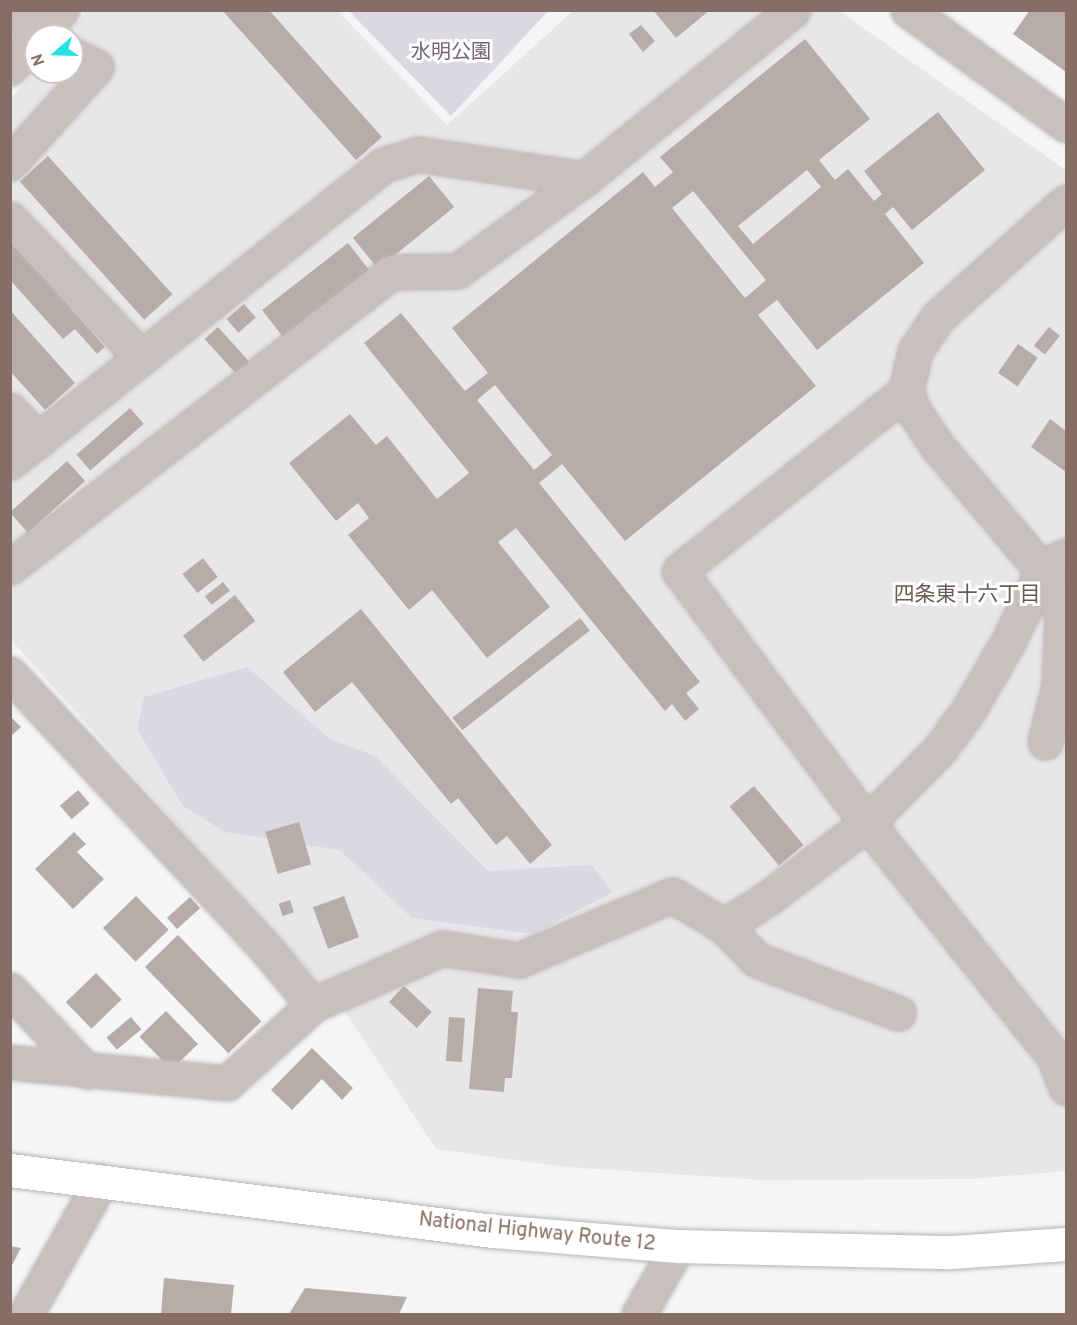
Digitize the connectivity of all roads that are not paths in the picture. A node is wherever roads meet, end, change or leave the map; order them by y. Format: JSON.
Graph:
{"nodes":[{"id":1,"x":62,"y":10,"type":"edge"},
{"id":2,"x":792,"y":10,"type":"edge"},
{"id":3,"x":908,"y":10,"type":"edge"},
{"id":4,"x":10,"y":12,"type":"edge"},
{"id":5,"x":49,"y":24,"type":"edge"},
{"id":6,"x":24,"y":25,"type":"edge"},
{"id":7,"x":24,"y":52,"type":"edge"},
{"id":8,"x":84,"y":61,"type":"edge"},
{"id":9,"x":10,"y":68,"type":"edge"},
{"id":10,"x":84,"y":80,"type":"edge"},
{"id":11,"x":81,"y":84,"type":"edge"},
{"id":12,"x":1066,"y":125,"type":"edge"},
{"id":13,"x":10,"y":163,"type":"edge"},
{"id":14,"x":584,"y":179,"type":"junction"},
{"id":15,"x":1066,"y":202,"type":"edge"},
{"id":16,"x":10,"y":219,"type":"edge"},
{"id":17,"x":141,"y":357,"type":"junction"},
{"id":18,"x":906,"y":391,"type":"junction"},
{"id":19,"x":10,"y":410,"type":"edge"},
{"id":20,"x":39,"y":441,"type":"junction"},
{"id":21,"x":10,"y":462,"type":"edge"},
{"id":22,"x":1053,"y":562,"type":"edge"},
{"id":23,"x":10,"y":567,"type":"edge"},
{"id":24,"x":10,"y":674,"type":"edge"},
{"id":25,"x":1045,"y":742,"type":"dead end"},
{"id":26,"x":867,"y":823,"type":"junction"},
{"id":27,"x":724,"y":926,"type":"junction"},
{"id":28,"x":10,"y":990,"type":"edge"},
{"id":29,"x":313,"y":1005,"type":"junction"},
{"id":30,"x":898,"y":1013,"type":"dead end"},
{"id":31,"x":10,"y":1062,"type":"edge"},
{"id":32,"x":87,"y":1071,"type":"junction"},
{"id":33,"x":1066,"y":1088,"type":"edge"},
{"id":34,"x":10,"y":1170,"type":"edge"},
{"id":35,"x":101,"y":1181,"type":"junction"},
{"id":36,"x":1066,"y":1244,"type":"edge"},
{"id":37,"x":678,"y":1246,"type":"junction"},
{"id":38,"x":26,"y":1314,"type":"edge"},
{"id":39,"x":639,"y":1314,"type":"edge"}],
"edges":[{"from":1,"to":5,"type":"street"},
{"from":2,"to":14,"type":"street"},
{"from":3,"to":12,"type":"street"},
{"from":4,"to":6,"type":"street"},
{"from":7,"to":9,"type":"street"},
{"from":8,"to":10,"type":"street"},
{"from":11,"to":13,"type":"street"},
{"from":14,"to":17,"type":"street"},
{"from":14,"to":23,"type":"street"},
{"from":15,"to":18,"type":"street"},
{"from":16,"to":17,"type":"street"},
{"from":17,"to":20,"type":"street"},
{"from":18,"to":22,"type":"street"},
{"from":18,"to":26,"type":"street"},
{"from":19,"to":20,"type":"street"},
{"from":20,"to":21,"type":"street"},
{"from":22,"to":25,"type":"street"},
{"from":22,"to":26,"type":"street"},
{"from":24,"to":29,"type":"street"},
{"from":26,"to":27,"type":"street"},
{"from":26,"to":33,"type":"street"},
{"from":27,"to":29,"type":"street"},
{"from":27,"to":30,"type":"street"},
{"from":28,"to":32,"type":"street"},
{"from":29,"to":32,"type":"street"},
{"from":31,"to":32,"type":"street"},
{"from":34,"to":35,"type":"highway","name":"National Highway Route 12"},
{"from":35,"to":37,"type":"highway","name":"National Highway Route 12"},
{"from":35,"to":38,"type":"street"},
{"from":36,"to":37,"type":"highway","name":"National Highway Route 12"},
{"from":37,"to":39,"type":"street"}]}
